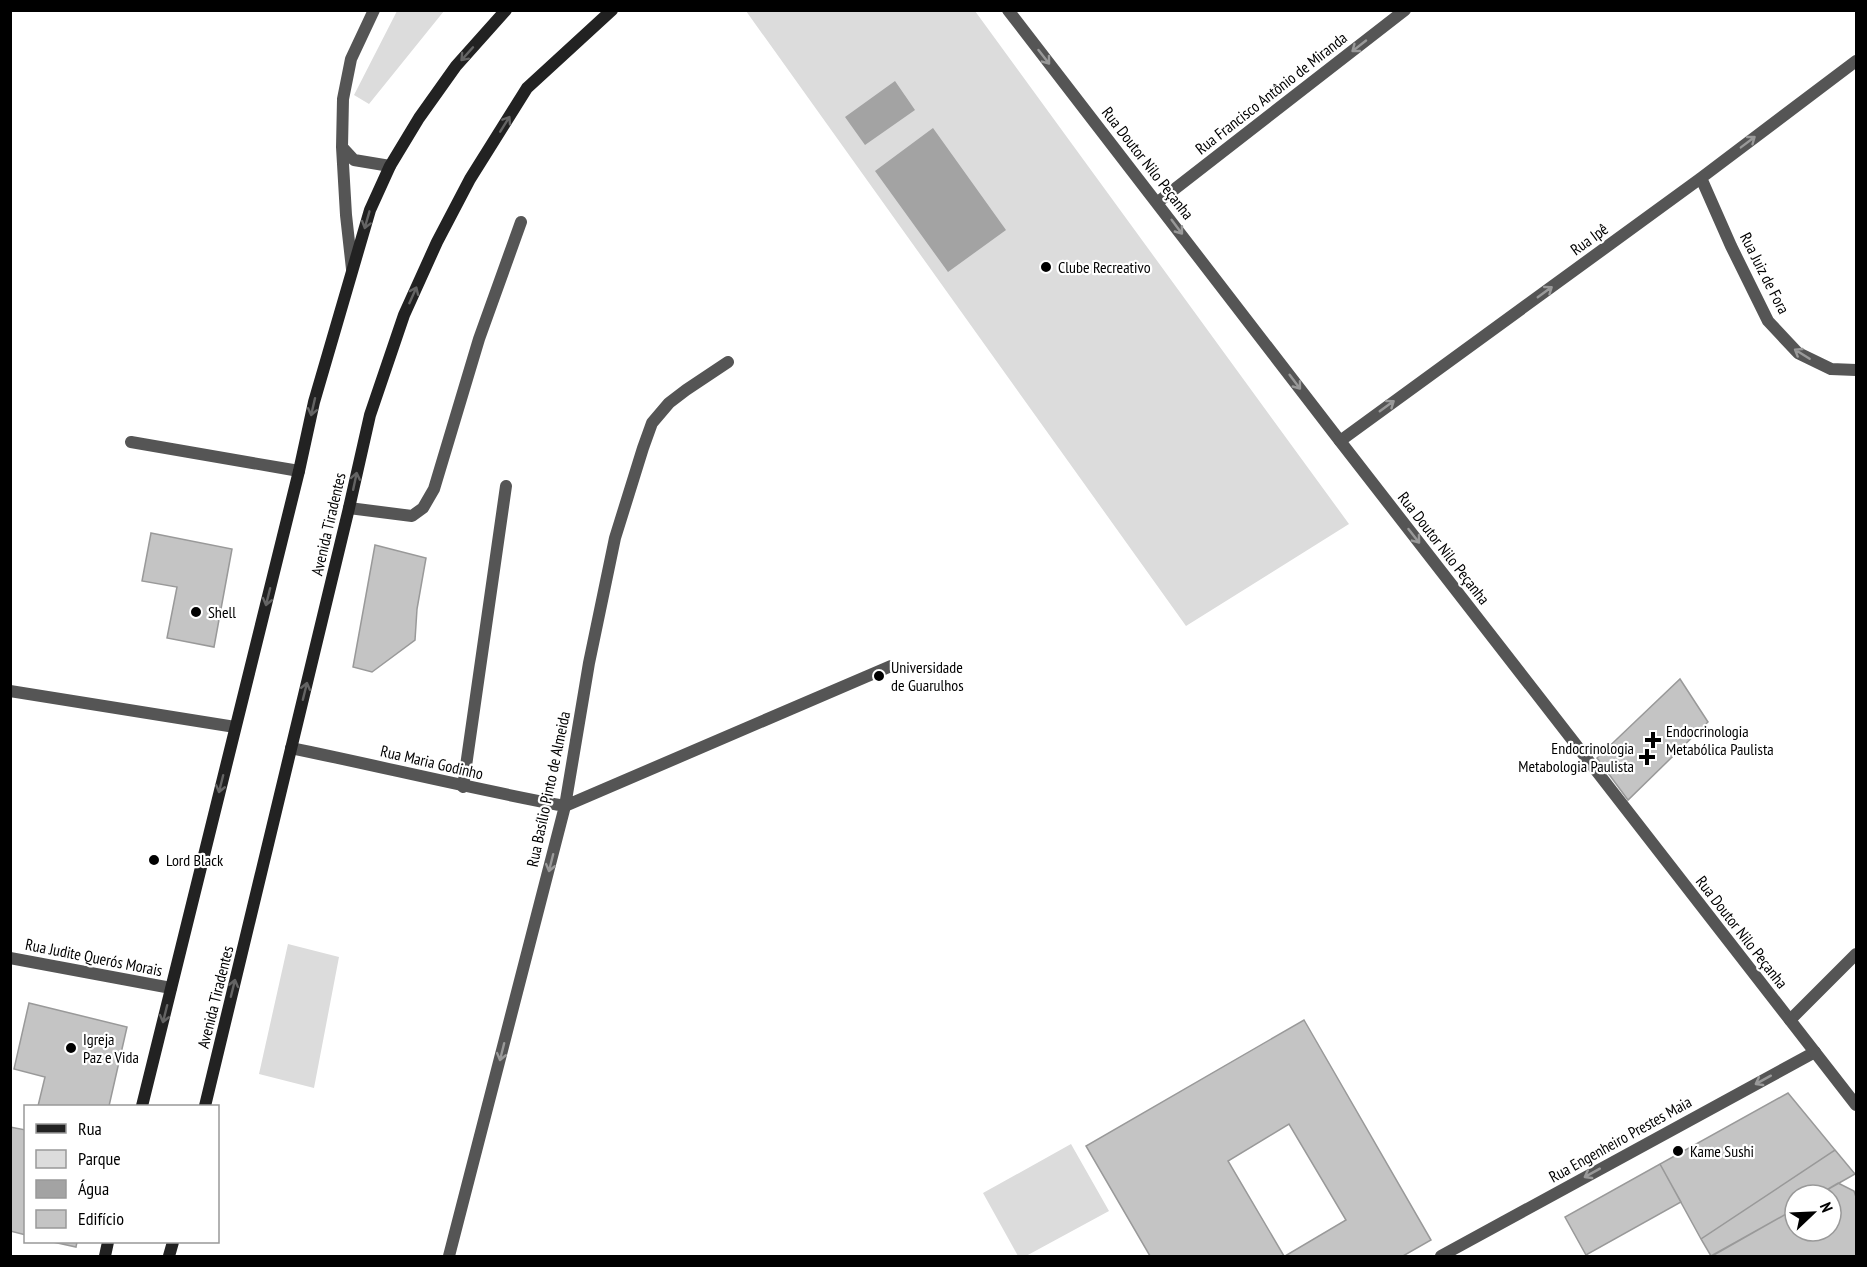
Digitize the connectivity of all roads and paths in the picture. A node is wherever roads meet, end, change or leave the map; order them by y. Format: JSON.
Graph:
{"nodes":[{"id":1,"x":374,"y":10,"type":"edge"},
{"id":2,"x":506,"y":10,"type":"edge"},
{"id":3,"x":612,"y":10,"type":"edge"},
{"id":4,"x":1008,"y":10,"type":"edge"},
{"id":5,"x":1405,"y":10,"type":"edge"},
{"id":6,"x":1857,"y":61,"type":"edge"},
{"id":7,"x":342,"y":147,"type":"junction"},
{"id":8,"x":390,"y":166,"type":"junction"},
{"id":9,"x":1701,"y":178,"type":"junction"},
{"id":10,"x":1158,"y":202,"type":"junction"},
{"id":11,"x":521,"y":222,"type":"dead end"},
{"id":12,"x":352,"y":271,"type":"junction"},
{"id":13,"x":728,"y":362,"type":"dead end"},
{"id":14,"x":1857,"y":370,"type":"edge"},
{"id":15,"x":1340,"y":441,"type":"junction"},
{"id":16,"x":131,"y":442,"type":"dead end"},
{"id":17,"x":299,"y":471,"type":"junction"},
{"id":18,"x":506,"y":486,"type":"dead end"},
{"id":19,"x":349,"y":508,"type":"junction"},
{"id":20,"x":891,"y":666,"type":"dead end"},
{"id":21,"x":10,"y":691,"type":"edge"},
{"id":22,"x":235,"y":727,"type":"junction"},
{"id":23,"x":291,"y":748,"type":"junction"},
{"id":24,"x":463,"y":787,"type":"junction"},
{"id":25,"x":565,"y":806,"type":"junction"},
{"id":26,"x":1857,"y":954,"type":"edge"},
{"id":27,"x":10,"y":958,"type":"edge"},
{"id":28,"x":171,"y":988,"type":"junction"},
{"id":29,"x":1790,"y":1020,"type":"junction"},
{"id":30,"x":1815,"y":1052,"type":"junction"},
{"id":31,"x":142,"y":1105,"type":"edge"},
{"id":32,"x":205,"y":1105,"type":"edge"},
{"id":33,"x":1857,"y":1105,"type":"edge"},
{"id":34,"x":449,"y":1257,"type":"edge"},
{"id":35,"x":1441,"y":1257,"type":"edge"}],
"edges":[{"from":1,"to":7,"type":"street"},
{"from":2,"to":8,"type":"main road","one_way":true},
{"from":19,"to":3,"type":"main road","name":"Avenida Tiradentes","one_way":true},
{"from":4,"to":10,"type":"street","name":"Rua Doutor Nilo Peçanha","one_way":true},
{"from":5,"to":10,"type":"street","name":"Rua Francisco Antônio de Miranda","one_way":true},
{"from":9,"to":6,"type":"street","name":"Rua Ipê","one_way":true},
{"from":7,"to":8,"type":"street"},
{"from":7,"to":12,"type":"street"},
{"from":8,"to":12,"type":"main road","one_way":true},
{"from":14,"to":9,"type":"street","name":"Rua Juiz de Fora","one_way":true},
{"from":15,"to":9,"type":"street","name":"Rua Ipê","one_way":true},
{"from":10,"to":15,"type":"street","name":"Rua Doutor Nilo Peçanha","one_way":true},
{"from":11,"to":19,"type":"street"},
{"from":12,"to":17,"type":"main road","one_way":true},
{"from":13,"to":25,"type":"street","name":"Rua Basílio Pinto de Almeida"},
{"from":15,"to":29,"type":"street","name":"Rua Doutor Nilo Peçanha","one_way":true},
{"from":16,"to":17,"type":"street"},
{"from":17,"to":22,"type":"main road","one_way":true},
{"from":18,"to":24,"type":"street"},
{"from":23,"to":19,"type":"main road","name":"Avenida Tiradentes","one_way":true},
{"from":20,"to":25,"type":"street"},
{"from":21,"to":22,"type":"street"},
{"from":22,"to":28,"type":"main road","one_way":true},
{"from":23,"to":24,"type":"street","name":"Rua Maria Godinho"},
{"from":32,"to":23,"type":"main road","name":"Avenida Tiradentes","one_way":true},
{"from":24,"to":25,"type":"street","name":"Rua Maria Godinho"},
{"from":25,"to":34,"type":"street","name":"Rua Basílio Pinto de Almeida","one_way":true},
{"from":26,"to":29,"type":"street"},
{"from":27,"to":28,"type":"street","name":"Rua Judite Querós Morais"},
{"from":28,"to":31,"type":"main road","one_way":true},
{"from":29,"to":30,"type":"street","name":"Rua Doutor Nilo Peçanha"},
{"from":30,"to":33,"type":"street","name":"Rua Doutor Nilo Peçanha"},
{"from":30,"to":35,"type":"street","name":"Rua Engenheiro Prestes Maia","one_way":true}]}
